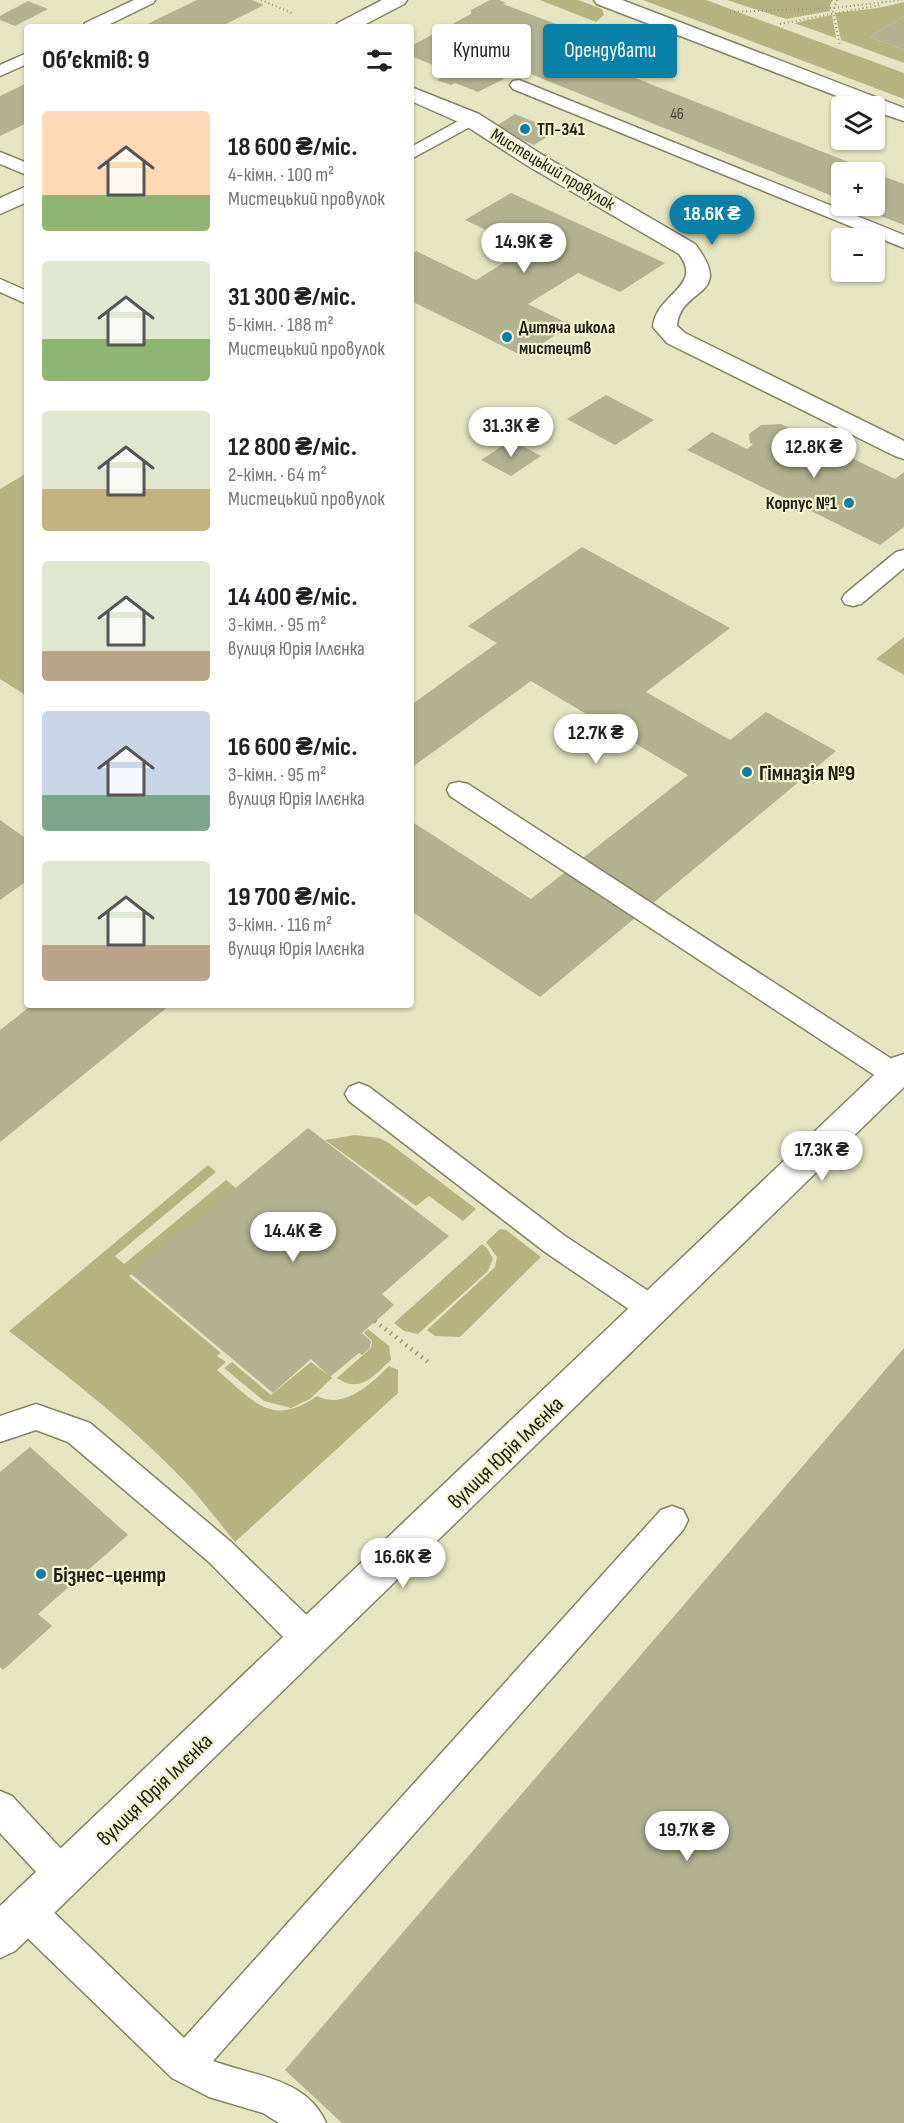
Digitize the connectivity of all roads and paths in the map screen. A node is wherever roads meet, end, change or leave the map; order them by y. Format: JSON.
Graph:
{"nodes":[{"id":1,"x":147,"y":0,"type":"edge"},
{"id":2,"x":261,"y":0,"type":"edge"},
{"id":3,"x":397,"y":0,"type":"edge"},
{"id":4,"x":604,"y":0,"type":"edge"},
{"id":5,"x":837,"y":0,"type":"edge"},
{"id":6,"x":903,"y":0,"type":"edge"},
{"id":7,"x":833,"y":10,"type":"junction"},
{"id":8,"x":292,"y":13,"type":"dead end"},
{"id":9,"x":658,"y":21,"type":"junction"},
{"id":10,"x":97,"y":24,"type":"edge"},
{"id":11,"x":351,"y":24,"type":"edge"},
{"id":12,"x":780,"y":24,"type":"dead end"},
{"id":13,"x":840,"y":46,"type":"dead end"},
{"id":14,"x":24,"y":59,"type":"edge"},
{"id":15,"x":0,"y":71,"type":"edge"},
{"id":16,"x":519,"y":85,"type":"dead end"},
{"id":17,"x":414,"y":94,"type":"edge"},
{"id":18,"x":904,"y":116,"type":"edge"},
{"id":19,"x":471,"y":119,"type":"junction"},
{"id":20,"x":414,"y":152,"type":"edge"},
{"id":21,"x":0,"y":157,"type":"edge"},
{"id":22,"x":24,"y":169,"type":"edge"},
{"id":23,"x":24,"y":195,"type":"edge"},
{"id":24,"x":0,"y":207,"type":"edge"},
{"id":25,"x":904,"y":242,"type":"edge"},
{"id":26,"x":0,"y":285,"type":"edge"},
{"id":27,"x":24,"y":297,"type":"edge"},
{"id":28,"x":904,"y":451,"type":"edge"},
{"id":29,"x":904,"y":557,"type":"edge"},
{"id":30,"x":853,"y":599,"type":"dead end"},
{"id":31,"x":459,"y":790,"type":"dead end"},
{"id":32,"x":900,"y":1071,"type":"edge"},
{"id":33,"x":359,"y":1094,"type":"dead end"},
{"id":34,"x":652,"y":1309,"type":"junction"},
{"id":35,"x":375,"y":1322,"type":"dead end"},
{"id":36,"x":428,"y":1362,"type":"dead end"},
{"id":37,"x":0,"y":1429,"type":"edge"},
{"id":38,"x":672,"y":1520,"type":"dead end"},
{"id":39,"x":309,"y":1640,"type":"junction"},
{"id":40,"x":0,"y":1808,"type":"edge"},
{"id":41,"x":63,"y":1876,"type":"junction"},
{"id":42,"x":13,"y":1923,"type":"edge"},
{"id":43,"x":185,"y":2065,"type":"junction"},
{"id":44,"x":307,"y":2123,"type":"edge"}],
"edges":[{"from":1,"to":10,"type":"lane"},
{"from":2,"to":8,"type":"path"},
{"from":3,"to":11,"type":"street"},
{"from":4,"to":9,"type":"street"},
{"from":5,"to":7,"type":"path"},
{"from":6,"to":7,"type":"path"},
{"from":7,"to":9,"type":"path"},
{"from":7,"to":12,"type":"path"},
{"from":7,"to":13,"type":"path"},
{"from":9,"to":18,"type":"street"},
{"from":14,"to":15,"type":"lane"},
{"from":16,"to":25,"type":"lane"},
{"from":17,"to":19,"type":"street","name":"Мистецький провулок"},
{"from":19,"to":20,"type":"lane"},
{"from":19,"to":28,"type":"street","name":"Мистецький провулок"},
{"from":21,"to":22,"type":"lane"},
{"from":23,"to":24,"type":"street"},
{"from":26,"to":27,"type":"lane"},
{"from":29,"to":30,"type":"lane"},
{"from":31,"to":32,"type":"lane"},
{"from":32,"to":34,"type":"street","name":"вулиця Юрія Іллєнка"},
{"from":33,"to":34,"type":"lane"},
{"from":34,"to":39,"type":"street","name":"вулиця Юрія Іллєнка"},
{"from":35,"to":36,"type":"path"},
{"from":37,"to":39,"type":"lane"},
{"from":38,"to":43,"type":"lane"},
{"from":39,"to":41,"type":"street","name":"вулиця Юрія Іллєнка"},
{"from":40,"to":41,"type":"lane"},
{"from":41,"to":42,"type":"street","name":"вулиця Юрія Іллєнка"},
{"from":42,"to":43,"type":"lane"},
{"from":43,"to":44,"type":"lane"}]}
